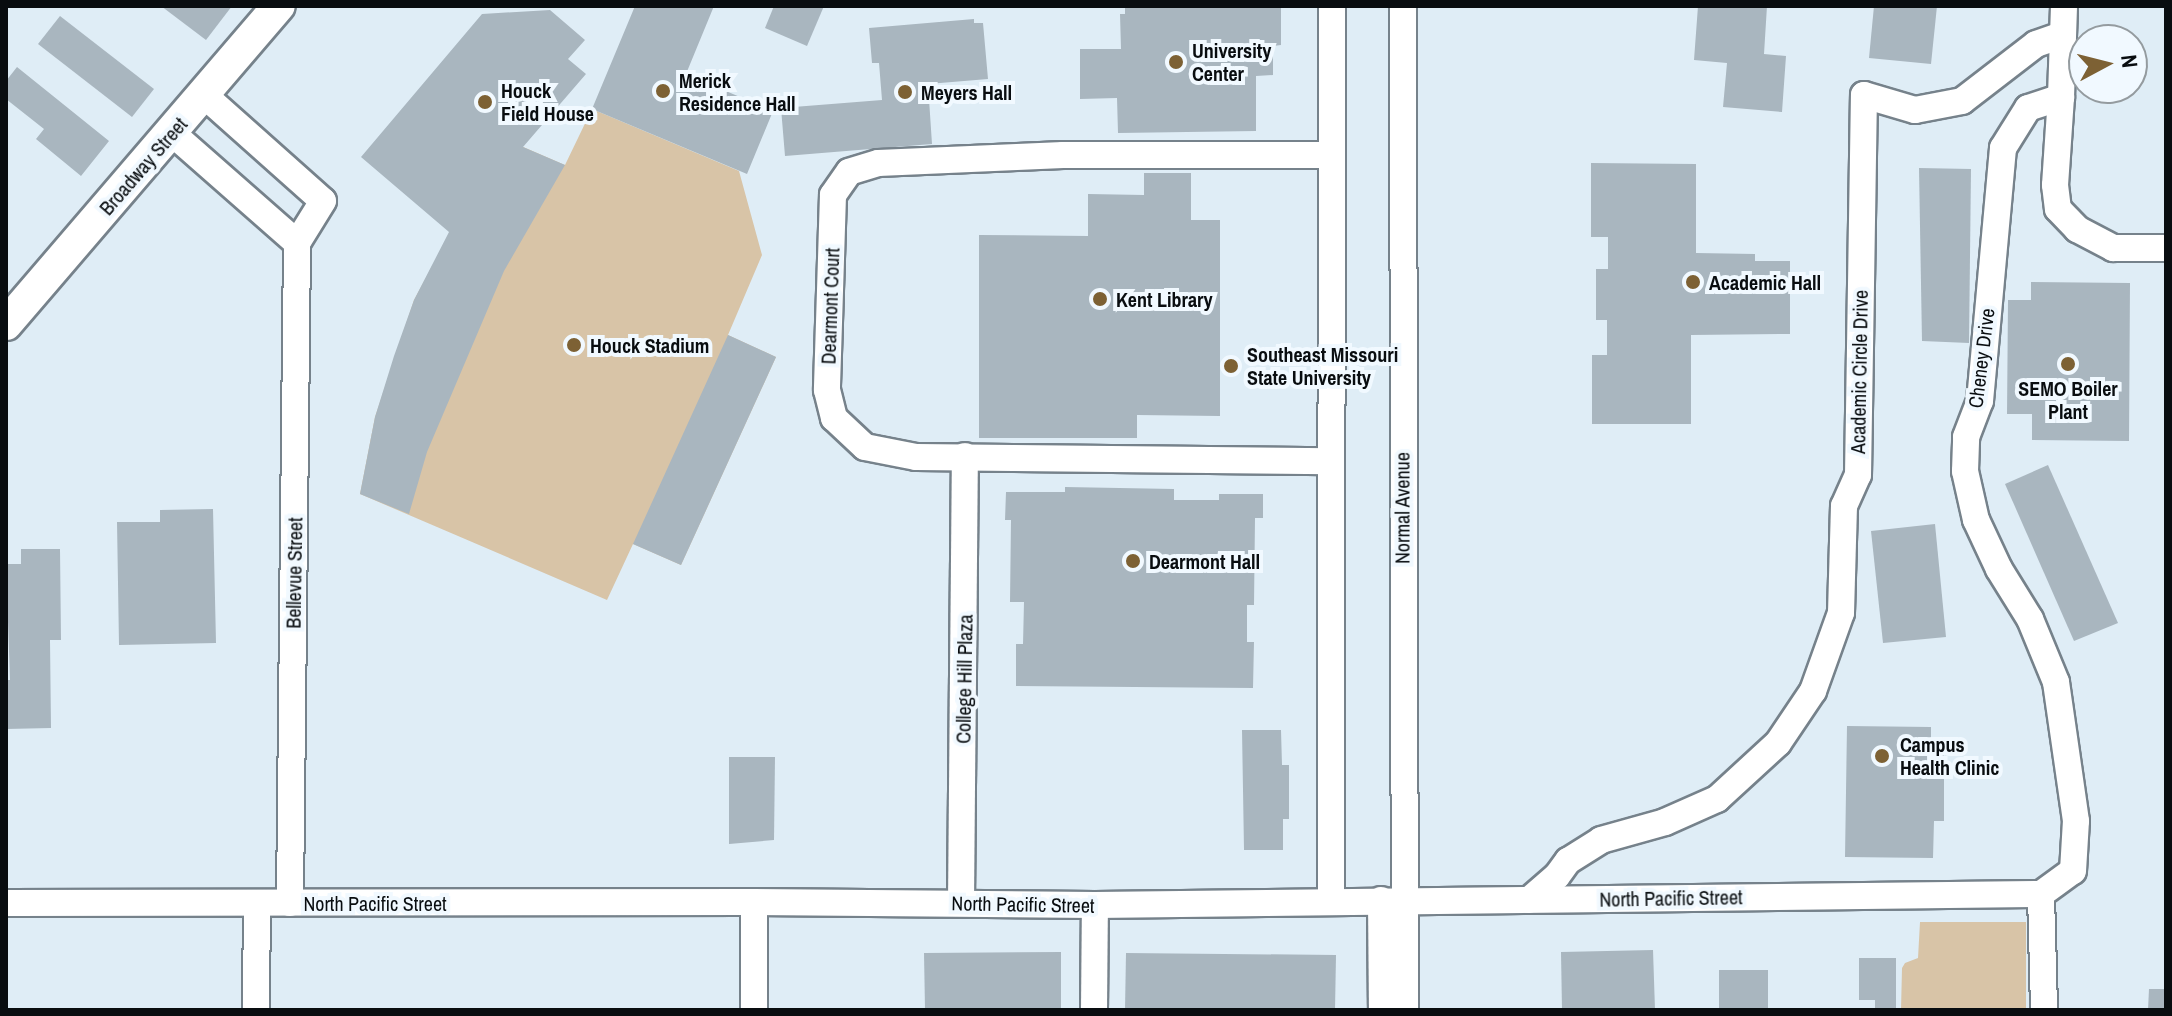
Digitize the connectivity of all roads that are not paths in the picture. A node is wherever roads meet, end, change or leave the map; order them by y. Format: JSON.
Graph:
{"nodes":[{"id":1,"x":279,"y":6,"type":"edge"},
{"id":2,"x":1332,"y":6,"type":"edge"},
{"id":3,"x":1403,"y":6,"type":"edge"},
{"id":4,"x":2064,"y":6,"type":"edge"},
{"id":5,"x":2062,"y":35,"type":"junction"},
{"id":6,"x":204,"y":95,"type":"junction"},
{"id":7,"x":2061,"y":97,"type":"junction"},
{"id":8,"x":172,"y":133,"type":"junction"},
{"id":9,"x":1330,"y":155,"type":"junction"},
{"id":10,"x":297,"y":243,"type":"junction"},
{"id":11,"x":2166,"y":248,"type":"edge"},
{"id":12,"x":6,"y":324,"type":"edge"},
{"id":13,"x":965,"y":456,"type":"junction"},
{"id":14,"x":1331,"y":461,"type":"junction"},
{"id":15,"x":2041,"y":894,"type":"junction"},
{"id":16,"x":1393,"y":900,"type":"junction"},
{"id":17,"x":1529,"y":900,"type":"junction"},
{"id":18,"x":1331,"y":901,"type":"junction"},
{"id":19,"x":754,"y":902,"type":"junction"},
{"id":20,"x":6,"y":903,"type":"edge"},
{"id":21,"x":290,"y":903,"type":"junction"},
{"id":22,"x":961,"y":903,"type":"junction"},
{"id":23,"x":257,"y":904,"type":"junction"},
{"id":24,"x":1095,"y":905,"type":"junction"},
{"id":25,"x":256,"y":1010,"type":"edge"},
{"id":26,"x":754,"y":1010,"type":"edge"},
{"id":27,"x":1094,"y":1010,"type":"edge"},
{"id":28,"x":1382,"y":1010,"type":"edge"},
{"id":29,"x":1405,"y":1010,"type":"edge"},
{"id":30,"x":2044,"y":1010,"type":"edge"}],
"edges":[{"from":1,"to":6,"type":"main road","name":"Broadway Street"},
{"from":2,"to":9,"type":"street"},
{"from":3,"to":16,"type":"street","name":"Normal Avenue"},
{"from":4,"to":5,"type":"street"},
{"from":5,"to":7,"type":"street"},
{"from":5,"to":17,"type":"street","name":"Academic Circle Drive"},
{"from":6,"to":8,"type":"main road","name":"Broadway Street"},
{"from":6,"to":10,"type":"street"},
{"from":7,"to":11,"type":"street"},
{"from":7,"to":15,"type":"street","name":"Cheney Drive"},
{"from":8,"to":10,"type":"street"},
{"from":8,"to":12,"type":"main road","name":"Broadway Street"},
{"from":9,"to":13,"type":"street","name":"Dearmont Court"},
{"from":9,"to":14,"type":"street"},
{"from":10,"to":21,"type":"street","name":"Bellevue Street"},
{"from":13,"to":14,"type":"street","name":"Dearmont Court"},
{"from":13,"to":22,"type":"street","name":"College Hill Plaza"},
{"from":14,"to":18,"type":"street"},
{"from":15,"to":17,"type":"street","name":"North Pacific Street"},
{"from":15,"to":30,"type":"street"},
{"from":16,"to":17,"type":"street","name":"North Pacific Street"},
{"from":16,"to":18,"type":"street","name":"North Pacific Street"},
{"from":16,"to":28,"type":"street","name":"Normal Avenue"},
{"from":16,"to":29,"type":"street","name":"Normal Avenue"},
{"from":18,"to":24,"type":"street","name":"North Pacific Street"},
{"from":19,"to":21,"type":"street","name":"North Pacific Street"},
{"from":19,"to":22,"type":"street","name":"North Pacific Street"},
{"from":19,"to":26,"type":"street"},
{"from":20,"to":23,"type":"street","name":"North Pacific Street"},
{"from":21,"to":23,"type":"street","name":"North Pacific Street"},
{"from":22,"to":24,"type":"street","name":"North Pacific Street"},
{"from":23,"to":25,"type":"street"},
{"from":24,"to":27,"type":"street"}]}
